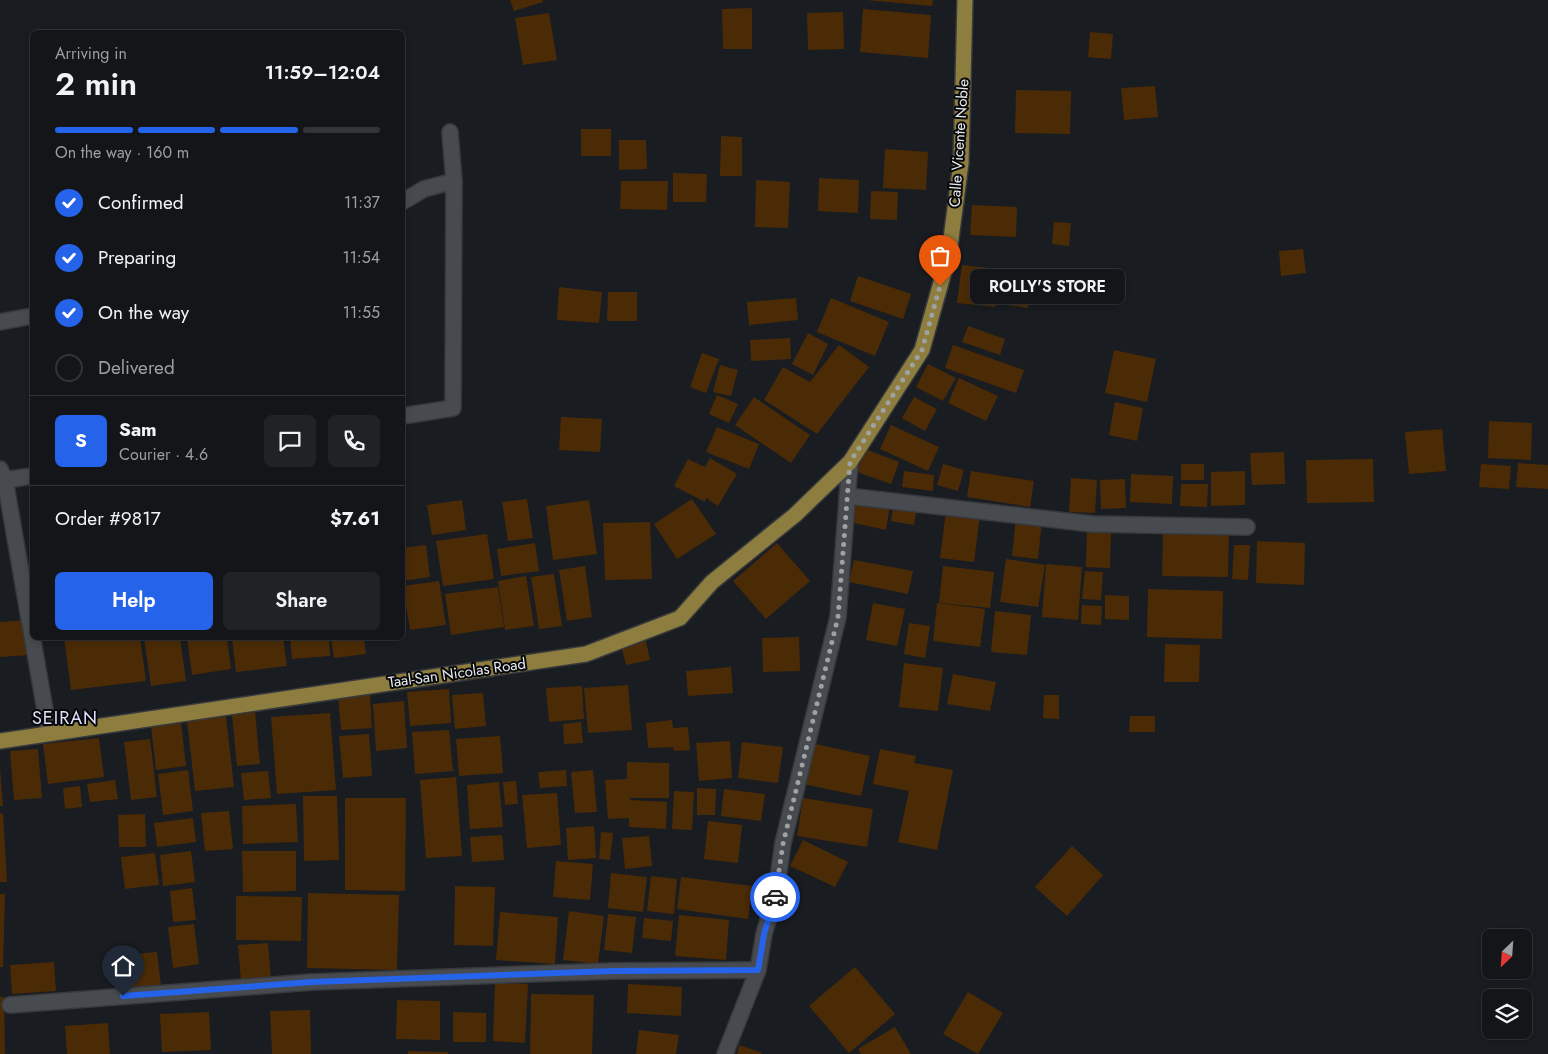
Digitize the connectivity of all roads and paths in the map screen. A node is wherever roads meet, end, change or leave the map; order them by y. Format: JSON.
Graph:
{"nodes":[{"id":1,"x":965,"y":0,"type":"edge"},
{"id":2,"x":450,"y":132,"type":"dead end"},
{"id":3,"x":454,"y":181,"type":"junction"},
{"id":4,"x":405,"y":200,"type":"edge"},
{"id":5,"x":30,"y":316,"type":"edge"},
{"id":6,"x":0,"y":322,"type":"edge"},
{"id":7,"x":405,"y":416,"type":"edge"},
{"id":8,"x":850,"y":462,"type":"junction"},
{"id":9,"x":3,"y":475,"type":"edge"},
{"id":10,"x":30,"y":476,"type":"edge"},
{"id":11,"x":847,"y":496,"type":"junction"},
{"id":12,"x":1247,"y":527,"type":"dead end"},
{"id":13,"x":30,"y":626,"type":"edge"},
{"id":14,"x":32,"y":640,"type":"edge"},
{"id":15,"x":49,"y":733,"type":"junction"},
{"id":16,"x":0,"y":741,"type":"edge"},
{"id":17,"x":758,"y":970,"type":"junction"},
{"id":18,"x":10,"y":1005,"type":"dead end"},
{"id":19,"x":725,"y":1054,"type":"edge"}],
"edges":[{"from":1,"to":8,"type":"main road","name":"Calle Vicente Noble"},
{"from":2,"to":3,"type":"street"},
{"from":3,"to":4,"type":"street"},
{"from":3,"to":7,"type":"street"},
{"from":5,"to":6,"type":"street"},
{"from":8,"to":11,"type":"street","name":"Calle Vicente Noble"},
{"from":8,"to":15,"type":"main road","name":"Taal-San Nicolas Road"},
{"from":9,"to":10,"type":"street"},
{"from":9,"to":13,"type":"street"},
{"from":11,"to":12,"type":"street"},
{"from":11,"to":17,"type":"street","name":"Calle Vicente Noble"},
{"from":14,"to":15,"type":"street"},
{"from":15,"to":16,"type":"main road","name":"Taal-San Nicolas Road"},
{"from":17,"to":18,"type":"street"},
{"from":17,"to":19,"type":"street","name":"Calle Vicente Noble"}]}
